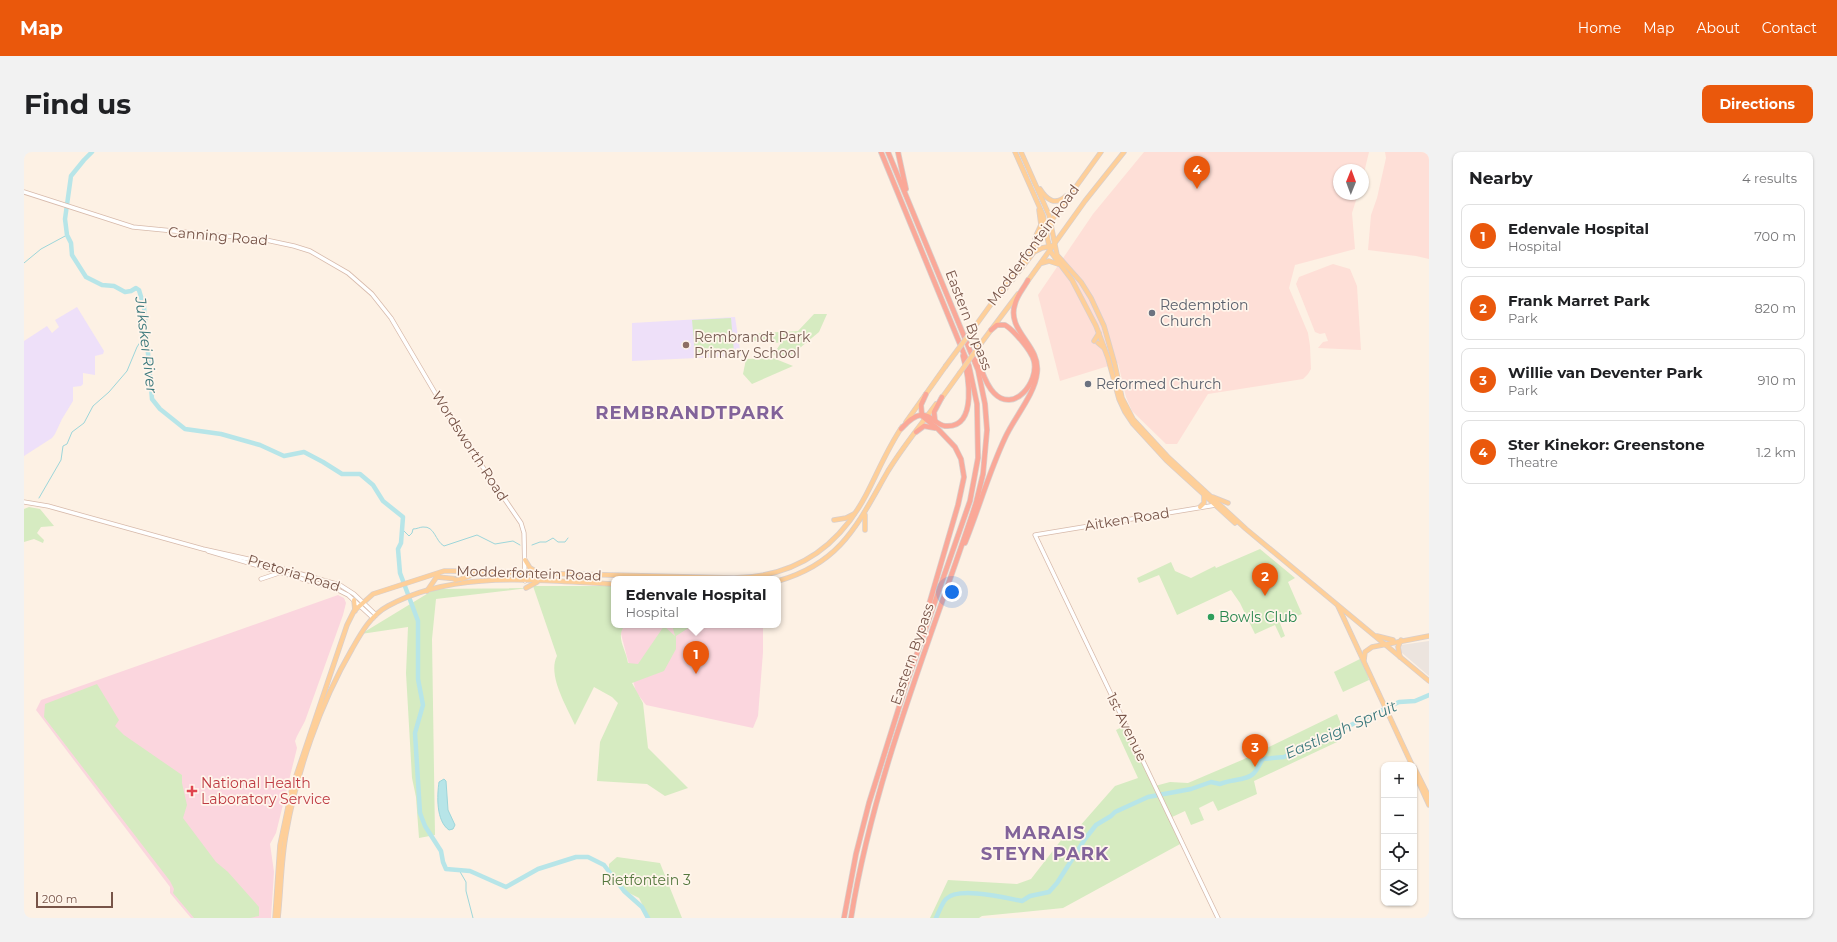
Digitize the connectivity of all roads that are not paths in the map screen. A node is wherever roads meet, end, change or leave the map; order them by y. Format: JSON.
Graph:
{"nodes":[{"id":1,"x":881,"y":152,"type":"edge"},
{"id":2,"x":888,"y":152,"type":"edge"},
{"id":3,"x":898,"y":152,"type":"edge"},
{"id":4,"x":1015,"y":152,"type":"edge"},
{"id":5,"x":1021,"y":152,"type":"edge"},
{"id":6,"x":1100,"y":152,"type":"edge"},
{"id":7,"x":1124,"y":152,"type":"edge"},
{"id":8,"x":1082,"y":177,"type":"junction"},
{"id":9,"x":1034,"y":181,"type":"junction"},
{"id":10,"x":24,"y":192,"type":"edge"},
{"id":11,"x":1039,"y":207,"type":"junction"},
{"id":12,"x":911,"y":208,"type":"junction"},
{"id":13,"x":1050,"y":220,"type":"junction"},
{"id":14,"x":1046,"y":226,"type":"junction"},
{"id":15,"x":920,"y":227,"type":"junction"},
{"id":16,"x":1032,"y":246,"type":"junction"},
{"id":17,"x":1055,"y":246,"type":"junction"},
{"id":18,"x":1050,"y":249,"type":"junction"},
{"id":19,"x":1039,"y":266,"type":"junction"},
{"id":20,"x":1062,"y":266,"type":"junction"},
{"id":21,"x":1028,"y":280,"type":"junction"},
{"id":22,"x":391,"y":318,"type":"joint"},
{"id":23,"x":952,"y":322,"type":"junction"},
{"id":24,"x":977,"y":324,"type":"junction"},
{"id":25,"x":991,"y":330,"type":"junction"},
{"id":26,"x":1099,"y":333,"type":"junction"},
{"id":27,"x":1105,"y":349,"type":"junction"},
{"id":28,"x":926,"y":394,"type":"junction"},
{"id":29,"x":942,"y":397,"type":"junction"},
{"id":30,"x":922,"y":415,"type":"junction"},
{"id":31,"x":926,"y":418,"type":"junction"},
{"id":32,"x":936,"y":422,"type":"junction"},
{"id":33,"x":901,"y":429,"type":"junction"},
{"id":34,"x":938,"y":429,"type":"junction"},
{"id":35,"x":916,"y":432,"type":"junction"},
{"id":36,"x":1153,"y":444,"type":"junction"},
{"id":37,"x":1204,"y":496,"type":"junction"},
{"id":38,"x":1210,"y":496,"type":"junction"},
{"id":39,"x":24,"y":502,"type":"edge"},
{"id":40,"x":1228,"y":503,"type":"dead end"},
{"id":41,"x":1217,"y":505,"type":"junction"},
{"id":42,"x":1200,"y":507,"type":"junction"},
{"id":43,"x":856,"y":512,"type":"junction"},
{"id":44,"x":865,"y":514,"type":"junction"},
{"id":45,"x":834,"y":520,"type":"dead end"},
{"id":46,"x":865,"y":530,"type":"dead end"},
{"id":47,"x":1035,"y":535,"type":"joint"},
{"id":48,"x":203,"y":549,"type":"junction"},
{"id":49,"x":525,"y":560,"type":"junction"},
{"id":50,"x":486,"y":570,"type":"junction"},
{"id":51,"x":280,"y":573,"type":"junction"},
{"id":52,"x":291,"y":573,"type":"junction"},
{"id":53,"x":525,"y":573,"type":"junction"},
{"id":54,"x":540,"y":573,"type":"junction"},
{"id":55,"x":438,"y":575,"type":"junction"},
{"id":56,"x":656,"y":576,"type":"edge"},
{"id":57,"x":765,"y":576,"type":"edge"},
{"id":58,"x":261,"y":579,"type":"dead end"},
{"id":59,"x":781,"y":579,"type":"edge"},
{"id":60,"x":475,"y":581,"type":"junction"},
{"id":61,"x":515,"y":581,"type":"junction"},
{"id":62,"x":525,"y":581,"type":"junction"},
{"id":63,"x":541,"y":581,"type":"junction"},
{"id":64,"x":611,"y":584,"type":"edge"},
{"id":65,"x":441,"y":587,"type":"junction"},
{"id":66,"x":946,"y":590,"type":"junction"},
{"id":67,"x":427,"y":591,"type":"junction"},
{"id":68,"x":354,"y":600,"type":"junction"},
{"id":69,"x":362,"y":603,"type":"junction"},
{"id":70,"x":1337,"y":604,"type":"junction"},
{"id":71,"x":354,"y":611,"type":"junction"},
{"id":72,"x":375,"y":616,"type":"junction"},
{"id":73,"x":1375,"y":636,"type":"junction"},
{"id":74,"x":1429,"y":636,"type":"edge"},
{"id":75,"x":1399,"y":641,"type":"junction"},
{"id":76,"x":1384,"y":644,"type":"junction"},
{"id":77,"x":1375,"y":646,"type":"junction"},
{"id":78,"x":1358,"y":649,"type":"junction"},
{"id":79,"x":1400,"y":657,"type":"junction"},
{"id":80,"x":1364,"y":660,"type":"junction"},
{"id":81,"x":1429,"y":681,"type":"edge"},
{"id":82,"x":906,"y":685,"type":"junction"},
{"id":83,"x":1412,"y":762,"type":"edge"},
{"id":84,"x":1417,"y":773,"type":"edge"},
{"id":85,"x":1417,"y":779,"type":"edge"},
{"id":86,"x":1429,"y":797,"type":"edge"},
{"id":87,"x":1429,"y":805,"type":"edge"},
{"id":88,"x":275,"y":918,"type":"edge"},
{"id":89,"x":278,"y":918,"type":"edge"},
{"id":90,"x":844,"y":918,"type":"edge"},
{"id":91,"x":851,"y":918,"type":"edge"},
{"id":92,"x":1218,"y":918,"type":"edge"}],
"edges":[{"from":1,"to":23,"type":"highway","name":"Eastern Bypass"},
{"from":2,"to":12,"type":"highway","name":"Eastern Bypass"},
{"from":3,"to":12,"type":"highway"},
{"from":4,"to":11,"type":"main road"},
{"from":5,"to":9,"type":"main road"},
{"from":6,"to":8,"type":"main road","name":"Modderfontein Road"},
{"from":7,"to":17,"type":"main road","name":"Modderfontein Road"},
{"from":8,"to":9,"type":"main road"},
{"from":8,"to":13,"type":"main road","name":"Modderfontein Road"},
{"from":9,"to":13,"type":"main road"},
{"from":10,"to":22,"type":"main road","name":"Canning Road"},
{"from":11,"to":14,"type":"main road"},
{"from":11,"to":16,"type":"main road"},
{"from":12,"to":15,"type":"highway","name":"Eastern Bypass"},
{"from":13,"to":14,"type":"main road","name":"Modderfontein Road"},
{"from":13,"to":17,"type":"main road"},
{"from":14,"to":16,"type":"main road","name":"Modderfontein Road"},
{"from":14,"to":18,"type":"main road"},
{"from":15,"to":25,"type":"highway"},
{"from":15,"to":66,"type":"highway","name":"Eastern Bypass"},
{"from":16,"to":24,"type":"main road","name":"Modderfontein Road"},
{"from":17,"to":18,"type":"main road","name":"Modderfontein Road"},
{"from":17,"to":36,"type":"main road"},
{"from":18,"to":19,"type":"main road","name":"Modderfontein Road"},
{"from":18,"to":20,"type":"main road"},
{"from":18,"to":24,"type":"main road"},
{"from":19,"to":20,"type":"main road"},
{"from":19,"to":21,"type":"main road","name":"Modderfontein Road"},
{"from":20,"to":26,"type":"main road"},
{"from":21,"to":25,"type":"main road","name":"Modderfontein Road"},
{"from":21,"to":66,"type":"highway"},
{"from":22,"to":49,"type":"main road","name":"Wordsworth Road"},
{"from":23,"to":32,"type":"highway"},
{"from":23,"to":82,"type":"highway","name":"Eastern Bypass"},
{"from":24,"to":28,"type":"main road","name":"Modderfontein Road","bridge":true},
{"from":25,"to":29,"type":"main road","name":"Modderfontein Road","bridge":true},
{"from":26,"to":27,"type":"main road"},
{"from":26,"to":27,"type":"main road"},
{"from":27,"to":36,"type":"main road"},
{"from":28,"to":30,"type":"highway"},
{"from":28,"to":33,"type":"main road","name":"Modderfontein Road"},
{"from":29,"to":31,"type":"main road","name":"Modderfontein Road"},
{"from":29,"to":32,"type":"highway"},
{"from":30,"to":31,"type":"highway"},
{"from":30,"to":33,"type":"highway"},
{"from":31,"to":32,"type":"highway"},
{"from":31,"to":34,"type":"highway"},
{"from":31,"to":35,"type":"main road","name":"Modderfontein Road"},
{"from":33,"to":43,"type":"main road","name":"Modderfontein Road"},
{"from":34,"to":35,"type":"highway"},
{"from":34,"to":82,"type":"highway"},
{"from":35,"to":44,"type":"main road","name":"Modderfontein Road"},
{"from":36,"to":37,"type":"main road"},
{"from":36,"to":38,"type":"main road"},
{"from":37,"to":41,"type":"main road"},
{"from":37,"to":42,"type":"main road"},
{"from":38,"to":40,"type":"main road"},
{"from":38,"to":41,"type":"main road"},
{"from":39,"to":48,"type":"main road","name":"Pretoria Road"},
{"from":41,"to":42,"type":"main road","name":"Aitken Road"},
{"from":41,"to":70,"type":"main road"},
{"from":42,"to":47,"type":"main road","name":"Aitken Road"},
{"from":43,"to":45,"type":"main road"},
{"from":43,"to":57,"type":"main road","name":"Modderfontein Road"},
{"from":44,"to":46,"type":"main road"},
{"from":44,"to":59,"type":"main road","name":"Modderfontein Road"},
{"from":47,"to":92,"type":"main road","name":"1st Avenue"},
{"from":48,"to":51,"type":"main road","name":"Pretoria Road"},
{"from":48,"to":52,"type":"main road","name":"Pretoria Road"},
{"from":49,"to":53,"type":"main road","name":"Wordsworth Road"},
{"from":49,"to":54,"type":"main road"},
{"from":50,"to":53,"type":"main road","name":"Modderfontein Road"},
{"from":50,"to":55,"type":"main road","name":"Modderfontein Road"},
{"from":50,"to":65,"type":"main road","bridge":true},
{"from":51,"to":52,"type":"main road","name":"Pretoria Road"},
{"from":51,"to":58,"type":"main road"},
{"from":52,"to":68,"type":"main road","name":"Pretoria Road"},
{"from":52,"to":69,"type":"main road","name":"Pretoria Road"},
{"from":53,"to":54,"type":"main road","name":"Modderfontein Road"},
{"from":53,"to":62,"type":"main road","name":"Wordsworth Road"},
{"from":54,"to":56,"type":"main road","name":"Modderfontein Road"},
{"from":55,"to":60,"type":"main road"},
{"from":55,"to":67,"type":"main road","name":"Modderfontein Road"},
{"from":55,"to":69,"type":"main road","name":"Modderfontein Road"},
{"from":60,"to":61,"type":"main road","name":"Modderfontein Road"},
{"from":60,"to":65,"type":"main road","name":"Modderfontein Road"},
{"from":61,"to":62,"type":"main road","name":"Modderfontein Road"},
{"from":61,"to":63,"type":"main road"},
{"from":62,"to":63,"type":"main road","name":"Modderfontein Road"},
{"from":63,"to":64,"type":"main road","name":"Modderfontein Road"},
{"from":65,"to":67,"type":"main road","name":"Modderfontein Road"},
{"from":66,"to":91,"type":"highway","name":"Eastern Bypass"},
{"from":67,"to":72,"type":"main road","name":"Modderfontein Road"},
{"from":68,"to":69,"type":"main road","name":"Pretoria Road"},
{"from":68,"to":71,"type":"main road"},
{"from":69,"to":71,"type":"main road","name":"Modderfontein Road"},
{"from":69,"to":72,"type":"main road","name":"Pretoria Road"},
{"from":70,"to":73,"type":"main road"},
{"from":70,"to":78,"type":"main road"},
{"from":71,"to":88,"type":"main road","name":"Modderfontein Road"},
{"from":72,"to":89,"type":"main road","name":"Modderfontein Road"},
{"from":73,"to":75,"type":"main road"},
{"from":73,"to":76,"type":"main road"},
{"from":73,"to":77,"type":"main road"},
{"from":74,"to":75,"type":"main road"},
{"from":75,"to":76,"type":"main road"},
{"from":75,"to":79,"type":"main road"},
{"from":76,"to":77,"type":"main road"},
{"from":76,"to":79,"type":"main road"},
{"from":77,"to":78,"type":"main road"},
{"from":77,"to":80,"type":"main road"},
{"from":78,"to":80,"type":"main road"},
{"from":79,"to":81,"type":"main road"},
{"from":80,"to":83,"type":"main road"},
{"from":82,"to":90,"type":"highway","name":"Eastern Bypass"},
{"from":84,"to":86,"type":"main road"},
{"from":85,"to":87,"type":"main road"}]}
